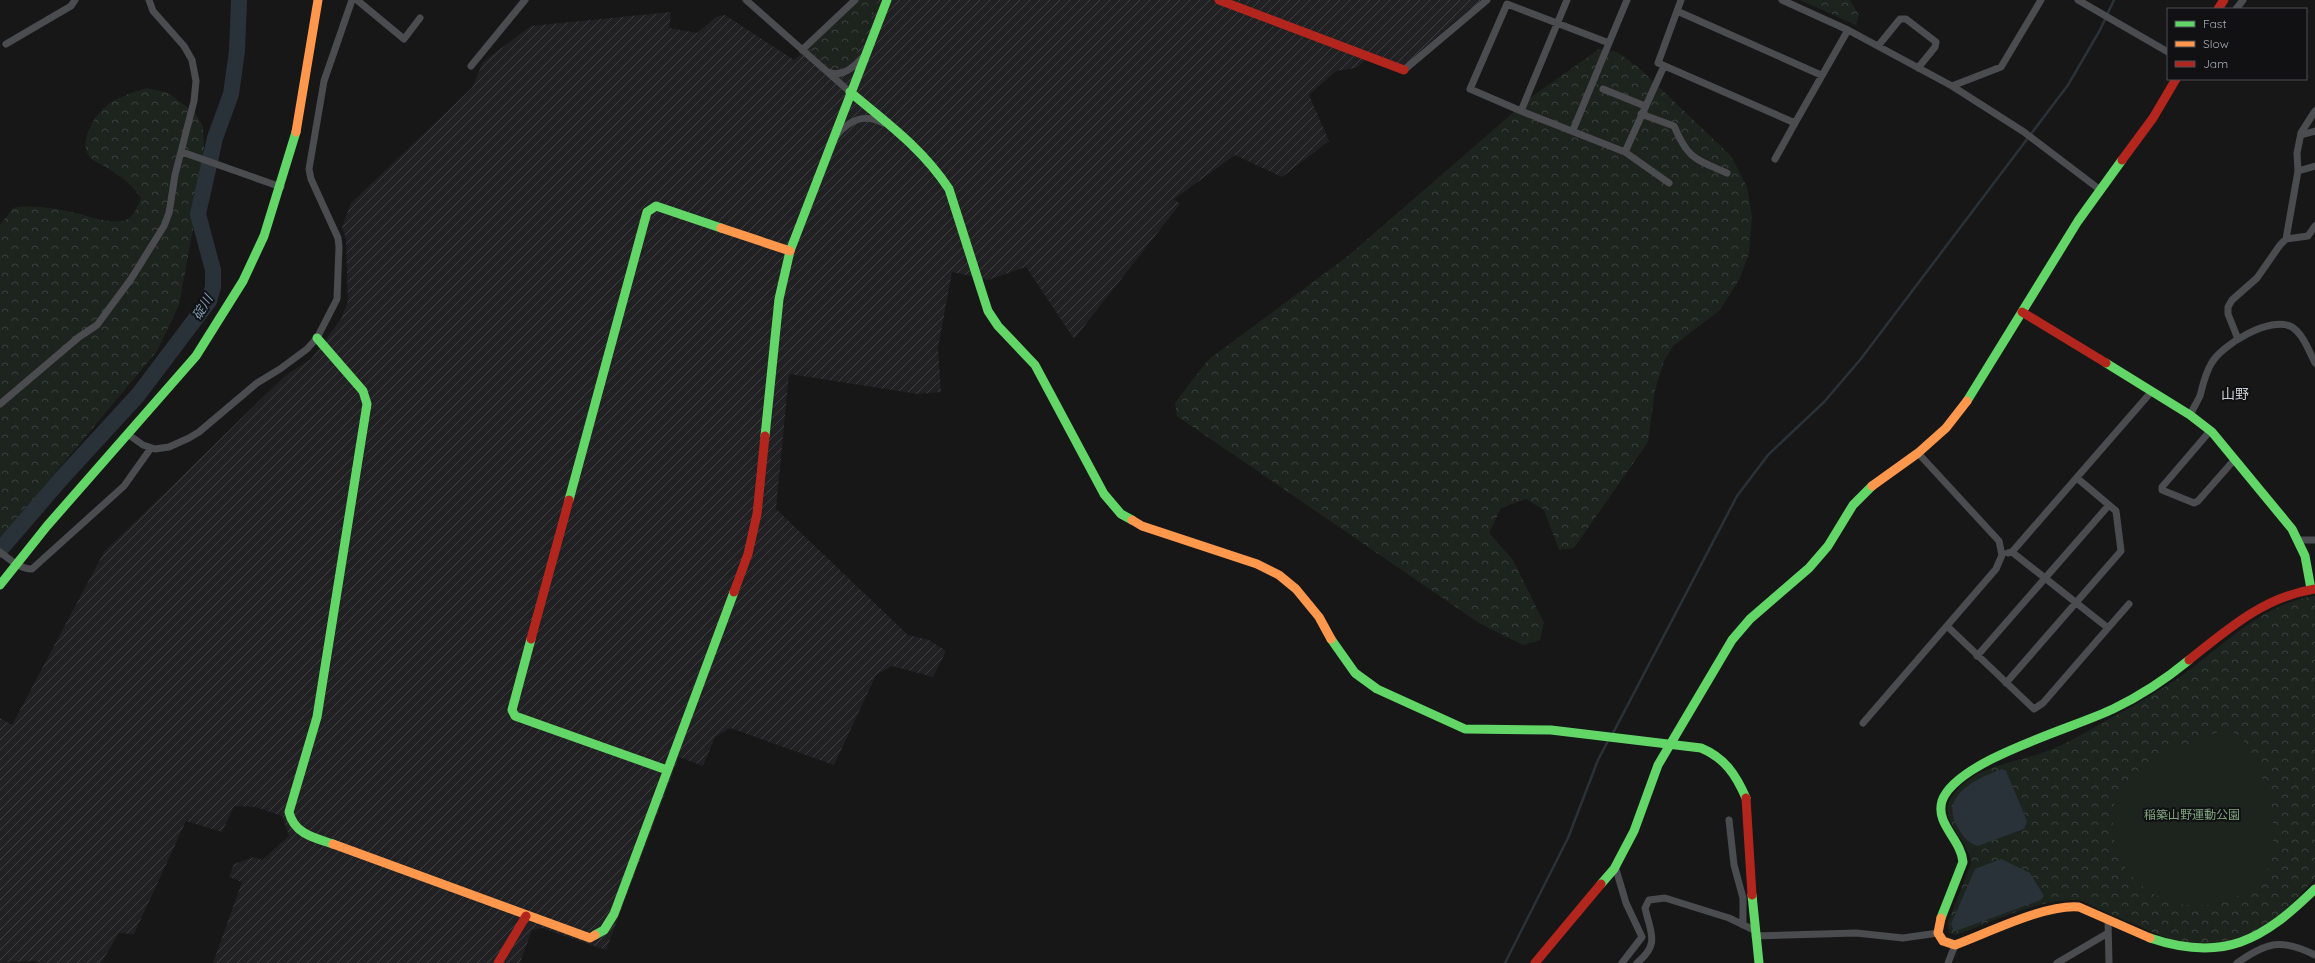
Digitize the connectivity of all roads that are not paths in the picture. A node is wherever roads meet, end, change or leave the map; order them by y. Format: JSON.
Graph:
{"nodes":[{"id":1,"x":75,"y":0,"type":"edge"},
{"id":2,"x":149,"y":0,"type":"edge"},
{"id":3,"x":318,"y":0,"type":"edge"},
{"id":4,"x":352,"y":0,"type":"edge"},
{"id":5,"x":357,"y":0,"type":"edge"},
{"id":6,"x":525,"y":0,"type":"edge"},
{"id":7,"x":746,"y":0,"type":"edge"},
{"id":8,"x":855,"y":0,"type":"edge"},
{"id":9,"x":886,"y":0,"type":"edge"},
{"id":10,"x":1219,"y":0,"type":"edge"},
{"id":11,"x":1487,"y":0,"type":"edge"},
{"id":12,"x":1567,"y":0,"type":"edge"},
{"id":13,"x":1627,"y":0,"type":"edge"},
{"id":14,"x":1681,"y":0,"type":"edge"},
{"id":15,"x":1782,"y":0,"type":"edge"},
{"id":16,"x":2041,"y":0,"type":"edge"},
{"id":17,"x":2078,"y":0,"type":"edge"},
{"id":18,"x":2243,"y":0,"type":"edge"},
{"id":19,"x":1794,"y":2,"type":"edge"},
{"id":20,"x":2237,"y":8,"type":"edge"},
{"id":21,"x":1677,"y":11,"type":"junction"},
{"id":22,"x":420,"y":18,"type":"dead end"},
{"id":23,"x":1557,"y":23,"type":"junction"},
{"id":24,"x":1848,"y":30,"type":"junction"},
{"id":25,"x":1609,"y":43,"type":"junction"},
{"id":26,"x":6,"y":44,"type":"dead end"},
{"id":27,"x":1878,"y":46,"type":"junction"},
{"id":28,"x":802,"y":50,"type":"junction"},
{"id":29,"x":2167,"y":51,"type":"edge"},
{"id":30,"x":865,"y":55,"type":"junction"},
{"id":31,"x":471,"y":66,"type":"dead end"},
{"id":32,"x":1664,"y":66,"type":"junction"},
{"id":33,"x":1918,"y":68,"type":"junction"},
{"id":34,"x":825,"y":70,"type":"junction"},
{"id":35,"x":1404,"y":70,"type":"joint"},
{"id":36,"x":1821,"y":75,"type":"junction"},
{"id":37,"x":2175,"y":80,"type":"edge"},
{"id":38,"x":1952,"y":86,"type":"junction"},
{"id":39,"x":1603,"y":89,"type":"dead end"},
{"id":40,"x":850,"y":92,"type":"junction"},
{"id":41,"x":1645,"y":106,"type":"junction"},
{"id":42,"x":1521,"y":111,"type":"junction"},
{"id":43,"x":2315,"y":111,"type":"edge"},
{"id":44,"x":1641,"y":114,"type":"junction"},
{"id":45,"x":1795,"y":123,"type":"junction"},
{"id":46,"x":892,"y":128,"type":"junction"},
{"id":47,"x":1573,"y":130,"type":"junction"},
{"id":48,"x":2315,"y":131,"type":"edge"},
{"id":49,"x":2301,"y":135,"type":"junction"},
{"id":50,"x":831,"y":142,"type":"junction"},
{"id":51,"x":182,"y":152,"type":"junction"},
{"id":52,"x":1625,"y":152,"type":"junction"},
{"id":53,"x":1775,"y":159,"type":"dead end"},
{"id":54,"x":2315,"y":166,"type":"edge"},
{"id":55,"x":2298,"y":171,"type":"junction"},
{"id":56,"x":1727,"y":173,"type":"dead end"},
{"id":57,"x":1669,"y":183,"type":"dead end"},
{"id":58,"x":281,"y":187,"type":"junction"},
{"id":59,"x":2099,"y":190,"type":"junction"},
{"id":60,"x":2315,"y":226,"type":"edge"},
{"id":61,"x":2286,"y":239,"type":"junction"},
{"id":62,"x":790,"y":251,"type":"junction"},
{"id":63,"x":2022,"y":312,"type":"junction"},
{"id":64,"x":317,"y":338,"type":"junction"},
{"id":65,"x":2238,"y":339,"type":"junction"},
{"id":66,"x":2315,"y":362,"type":"edge"},
{"id":67,"x":2152,"y":391,"type":"junction"},
{"id":68,"x":0,"y":404,"type":"edge"},
{"id":69,"x":2190,"y":415,"type":"junction"},
{"id":70,"x":2210,"y":431,"type":"junction"},
{"id":71,"x":129,"y":435,"type":"junction"},
{"id":72,"x":151,"y":448,"type":"junction"},
{"id":73,"x":1918,"y":453,"type":"junction"},
{"id":74,"x":2235,"y":459,"type":"junction"},
{"id":75,"x":2077,"y":478,"type":"junction"},
{"id":76,"x":2109,"y":505,"type":"junction"},
{"id":77,"x":2299,"y":540,"type":"junction"},
{"id":78,"x":2315,"y":540,"type":"edge"},
{"id":79,"x":0,"y":552,"type":"edge"},
{"id":80,"x":2012,"y":552,"type":"junction"},
{"id":81,"x":2002,"y":555,"type":"junction"},
{"id":82,"x":16,"y":564,"type":"junction"},
{"id":83,"x":2046,"y":578,"type":"junction"},
{"id":84,"x":0,"y":585,"type":"edge"},
{"id":85,"x":2313,"y":589,"type":"edge"},
{"id":86,"x":2077,"y":602,"type":"junction"},
{"id":87,"x":2129,"y":604,"type":"dead end"},
{"id":88,"x":1946,"y":626,"type":"junction"},
{"id":89,"x":2108,"y":628,"type":"junction"},
{"id":90,"x":1977,"y":656,"type":"junction"},
{"id":91,"x":2006,"y":683,"type":"junction"},
{"id":92,"x":1863,"y":723,"type":"dead end"},
{"id":93,"x":1670,"y":743,"type":"junction"},
{"id":94,"x":667,"y":770,"type":"junction"},
{"id":95,"x":1729,"y":820,"type":"dead end"},
{"id":96,"x":1615,"y":866,"type":"junction"},
{"id":97,"x":2315,"y":889,"type":"edge"},
{"id":98,"x":526,"y":916,"type":"junction"},
{"id":99,"x":2108,"y":920,"type":"junction"},
{"id":100,"x":1743,"y":925,"type":"junction"},
{"id":101,"x":1755,"y":933,"type":"junction"},
{"id":102,"x":1938,"y":933,"type":"junction"},
{"id":103,"x":2108,"y":933,"type":"junction"},
{"id":104,"x":1954,"y":945,"type":"junction"},
{"id":105,"x":2315,"y":954,"type":"edge"},
{"id":106,"x":1539,"y":962,"type":"edge"},
{"id":107,"x":498,"y":963,"type":"edge"},
{"id":108,"x":1622,"y":963,"type":"edge"},
{"id":109,"x":1637,"y":963,"type":"edge"},
{"id":110,"x":1759,"y":963,"type":"edge"},
{"id":111,"x":1948,"y":963,"type":"edge"},
{"id":112,"x":2057,"y":963,"type":"edge"},
{"id":113,"x":2109,"y":963,"type":"edge"},
{"id":114,"x":2237,"y":963,"type":"edge"}],
"edges":[{"from":1,"to":26,"type":"street"},
{"from":2,"to":51,"type":"street"},
{"from":3,"to":58,"type":"street"},
{"from":4,"to":64,"type":"street"},
{"from":5,"to":22,"type":"street"},
{"from":6,"to":31,"type":"street"},
{"from":7,"to":28,"type":"street"},
{"from":8,"to":28,"type":"street"},
{"from":9,"to":30,"type":"street"},
{"from":10,"to":35,"type":"street"},
{"from":11,"to":35,"type":"street"},
{"from":12,"to":23,"type":"street"},
{"from":13,"to":25,"type":"street"},
{"from":14,"to":21,"type":"street"},
{"from":15,"to":19,"type":"street"},
{"from":16,"to":38,"type":"street"},
{"from":17,"to":29,"type":"street"},
{"from":18,"to":20,"type":"street"},
{"from":19,"to":24,"type":"street"},
{"from":21,"to":32,"type":"street"},
{"from":21,"to":36,"type":"street"},
{"from":23,"to":25,"type":"street"},
{"from":23,"to":42,"type":"street"},
{"from":23,"to":42,"type":"street"},
{"from":24,"to":27,"type":"street"},
{"from":24,"to":36,"type":"street"},
{"from":25,"to":47,"type":"street"},
{"from":27,"to":33,"type":"street"},
{"from":27,"to":33,"type":"street"},
{"from":28,"to":34,"type":"street"},
{"from":30,"to":34,"type":"street"},
{"from":30,"to":40,"type":"street"},
{"from":32,"to":41,"type":"street"},
{"from":32,"to":45,"type":"street"},
{"from":33,"to":38,"type":"street"},
{"from":34,"to":40,"type":"street"},
{"from":36,"to":45,"type":"street"},
{"from":37,"to":59,"type":"street"},
{"from":38,"to":59,"type":"street"},
{"from":39,"to":41,"type":"street"},
{"from":40,"to":46,"type":"street"},
{"from":40,"to":50,"type":"street"},
{"from":41,"to":44,"type":"street"},
{"from":42,"to":47,"type":"street"},
{"from":43,"to":49,"type":"street"},
{"from":44,"to":52,"type":"street"},
{"from":44,"to":56,"type":"street"},
{"from":45,"to":53,"type":"street"},
{"from":46,"to":50,"type":"street"},
{"from":46,"to":93,"type":"street"},
{"from":47,"to":52,"type":"street"},
{"from":48,"to":49,"type":"street"},
{"from":49,"to":55,"type":"street"},
{"from":50,"to":62,"type":"street"},
{"from":51,"to":58,"type":"street"},
{"from":51,"to":68,"type":"street"},
{"from":52,"to":57,"type":"street"},
{"from":54,"to":55,"type":"street"},
{"from":55,"to":61,"type":"street"},
{"from":58,"to":71,"type":"street"},
{"from":59,"to":63,"type":"street"},
{"from":60,"to":61,"type":"street"},
{"from":61,"to":65,"type":"street"},
{"from":62,"to":94,"type":"street"},
{"from":62,"to":94,"type":"street"},
{"from":63,"to":67,"type":"street"},
{"from":63,"to":73,"type":"street"},
{"from":64,"to":72,"type":"street"},
{"from":64,"to":98,"type":"street"},
{"from":65,"to":66,"type":"street"},
{"from":65,"to":69,"type":"street"},
{"from":67,"to":69,"type":"street"},
{"from":67,"to":75,"type":"street"},
{"from":69,"to":70,"type":"street"},
{"from":70,"to":74,"type":"street"},
{"from":70,"to":74,"type":"street"},
{"from":71,"to":72,"type":"street"},
{"from":71,"to":82,"type":"street"},
{"from":72,"to":82,"type":"street"},
{"from":73,"to":81,"type":"street"},
{"from":73,"to":93,"type":"street"},
{"from":74,"to":77,"type":"street"},
{"from":75,"to":76,"type":"street"},
{"from":75,"to":80,"type":"street"},
{"from":76,"to":83,"type":"street"},
{"from":76,"to":86,"type":"street"},
{"from":77,"to":78,"type":"street"},
{"from":77,"to":85,"type":"street"},
{"from":79,"to":82,"type":"street"},
{"from":80,"to":81,"type":"street"},
{"from":80,"to":83,"type":"street"},
{"from":81,"to":88,"type":"street"},
{"from":82,"to":84,"type":"street"},
{"from":83,"to":86,"type":"street"},
{"from":83,"to":90,"type":"street"},
{"from":85,"to":102,"type":"street"},
{"from":86,"to":89,"type":"street"},
{"from":86,"to":91,"type":"street"},
{"from":87,"to":89,"type":"street"},
{"from":88,"to":90,"type":"street"},
{"from":88,"to":92,"type":"street"},
{"from":89,"to":91,"type":"street"},
{"from":90,"to":91,"type":"street"},
{"from":93,"to":96,"type":"street"},
{"from":93,"to":101,"type":"street"},
{"from":94,"to":98,"type":"street"},
{"from":95,"to":100,"type":"street"},
{"from":96,"to":106,"type":"street"},
{"from":96,"to":108,"type":"street"},
{"from":97,"to":99,"type":"street"},
{"from":98,"to":107,"type":"street"},
{"from":99,"to":103,"type":"street"},
{"from":99,"to":104,"type":"street"},
{"from":100,"to":101,"type":"street"},
{"from":100,"to":109,"type":"street"},
{"from":101,"to":102,"type":"street"},
{"from":101,"to":110,"type":"street"},
{"from":102,"to":104,"type":"street"},
{"from":103,"to":112,"type":"street"},
{"from":103,"to":113,"type":"street"},
{"from":104,"to":111,"type":"street"},
{"from":105,"to":114,"type":"street"}]}
